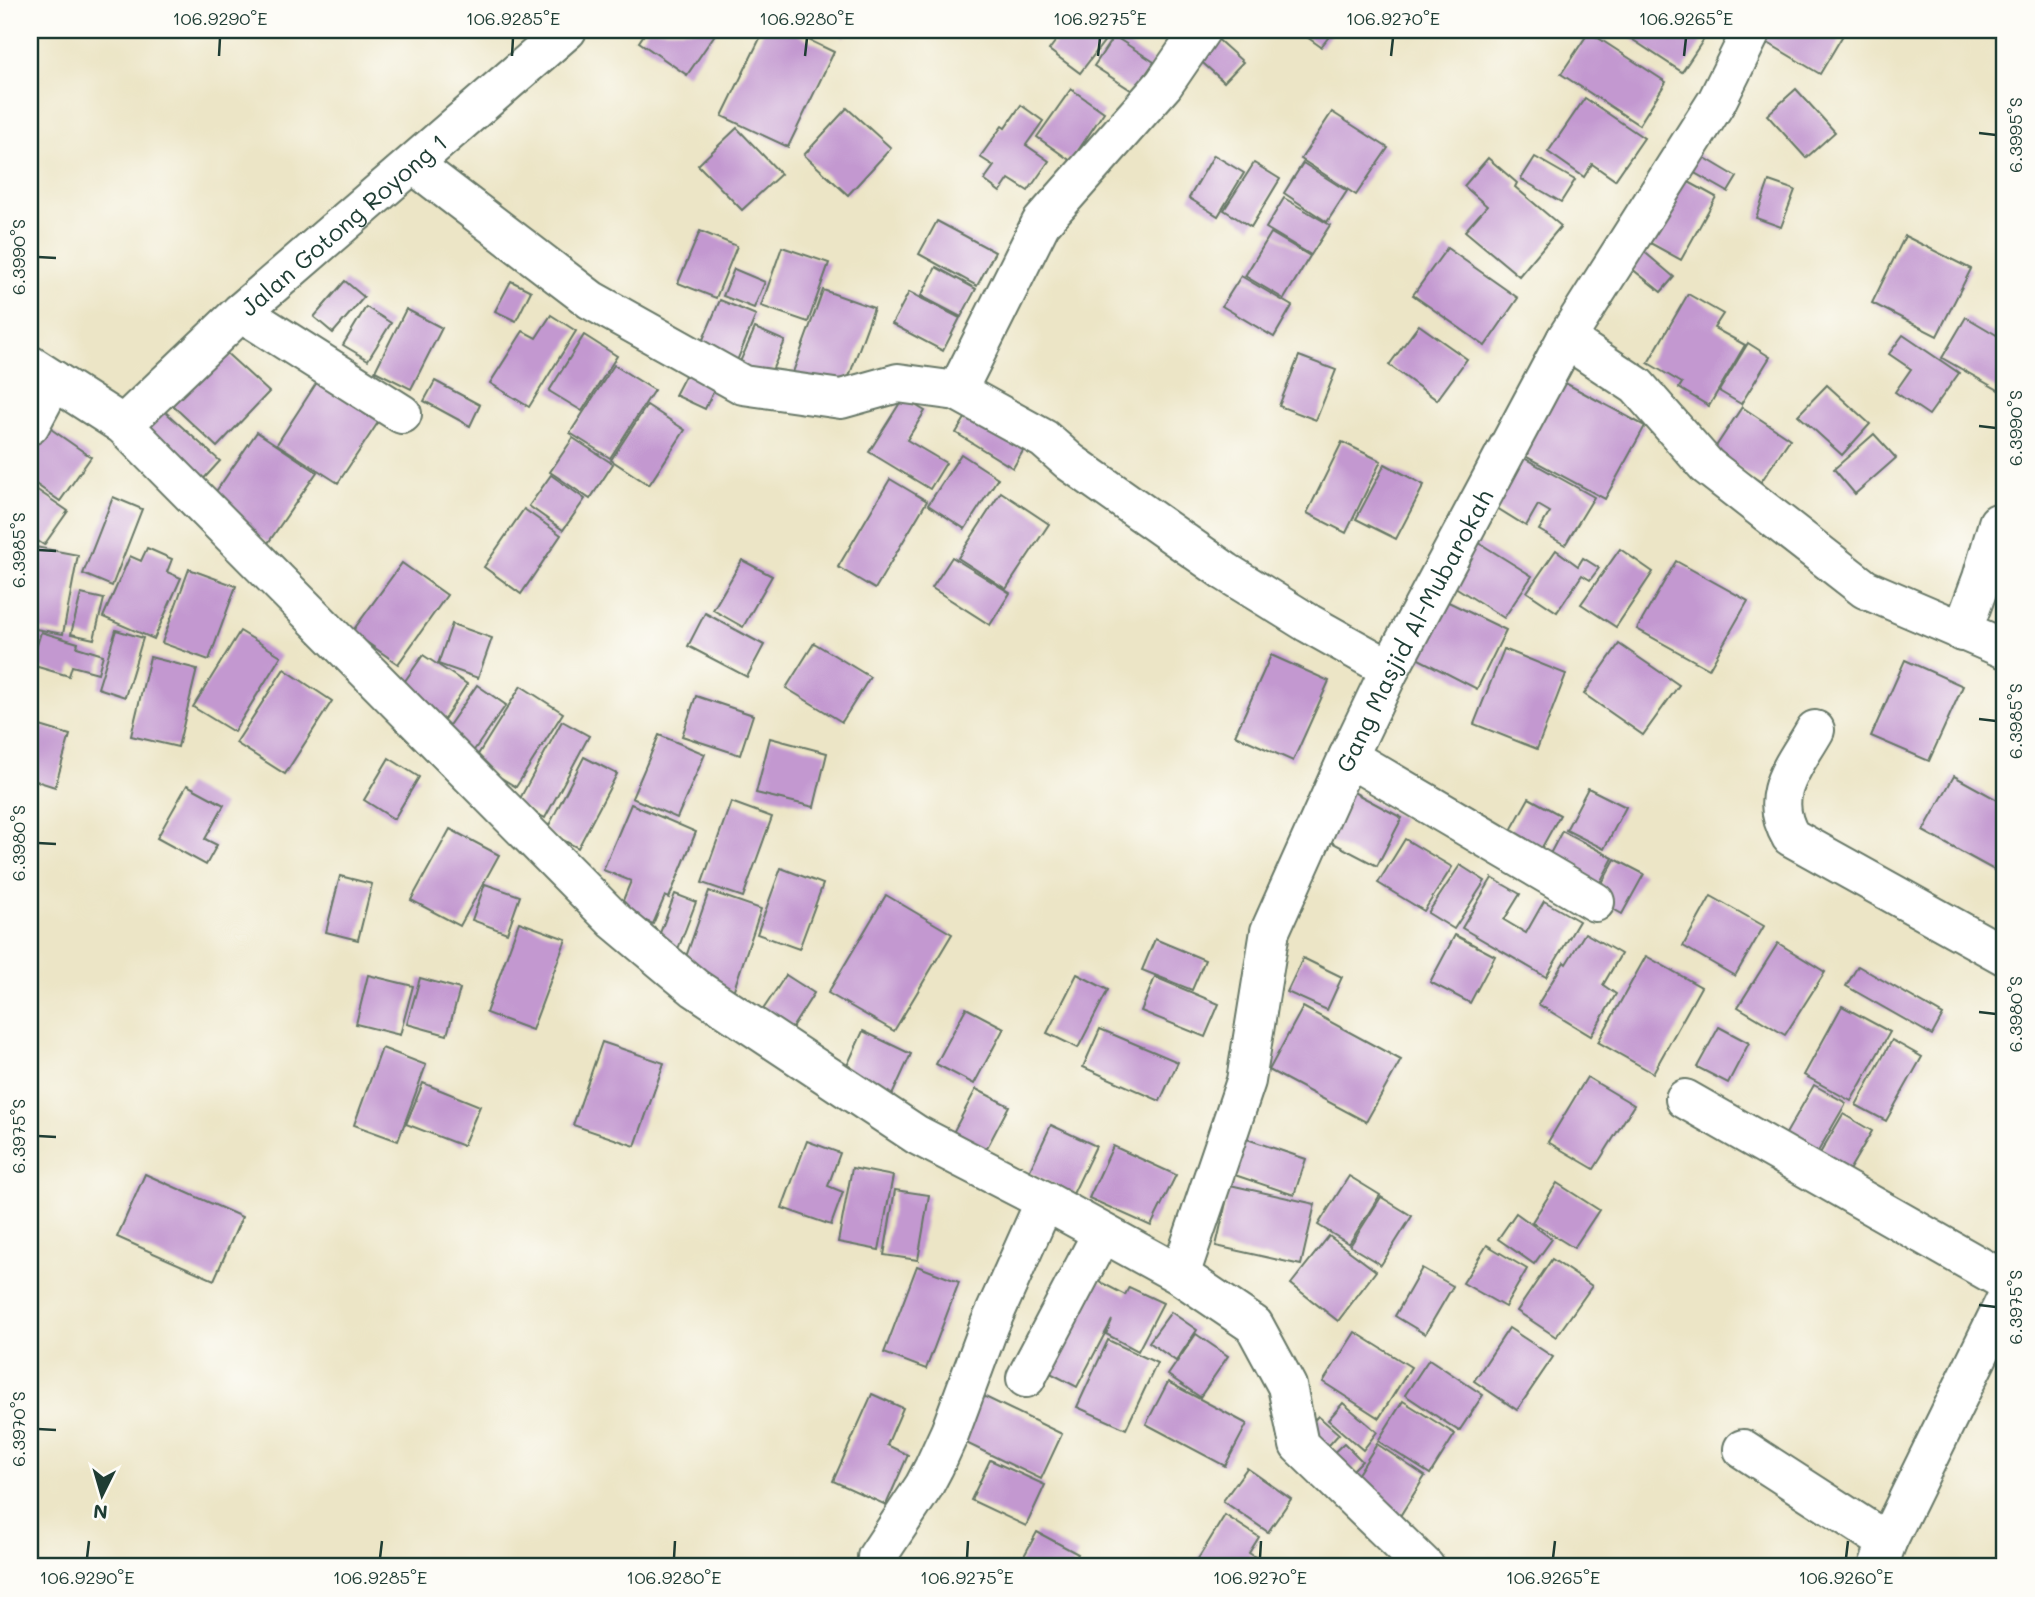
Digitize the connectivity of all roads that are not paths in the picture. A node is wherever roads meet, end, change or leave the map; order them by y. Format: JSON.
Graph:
{"nodes":[{"id":1,"x":567,"y":30,"type":"edge"},
{"id":2,"x":1201,"y":30,"type":"edge"},
{"id":3,"x":1752,"y":30,"type":"edge"},
{"id":4,"x":413,"y":164,"type":"junction"},
{"id":5,"x":241,"y":312,"type":"junction"},
{"id":6,"x":1566,"y":339,"type":"junction"},
{"id":7,"x":42,"y":373,"type":"edge"},
{"id":8,"x":957,"y":391,"type":"junction"},
{"id":9,"x":402,"y":414,"type":"dead end"},
{"id":10,"x":30,"y":425,"type":"edge"},
{"id":11,"x":123,"y":425,"type":"junction"},
{"id":12,"x":1998,"y":523,"type":"dead end"},
{"id":13,"x":1962,"y":632,"type":"junction"},
{"id":14,"x":2005,"y":649,"type":"edge"},
{"id":15,"x":1390,"y":669,"type":"junction"},
{"id":16,"x":1815,"y":730,"type":"dead end"},
{"id":17,"x":1348,"y":757,"type":"junction"},
{"id":18,"x":1595,"y":902,"type":"dead end"},
{"id":19,"x":2005,"y":956,"type":"edge"},
{"id":20,"x":1685,"y":1099,"type":"dead end"},
{"id":21,"x":1045,"y":1201,"type":"junction"},
{"id":22,"x":1102,"y":1233,"type":"junction"},
{"id":23,"x":1180,"y":1275,"type":"junction"},
{"id":24,"x":2005,"y":1281,"type":"edge"},
{"id":25,"x":2005,"y":1301,"type":"edge"},
{"id":26,"x":1026,"y":1378,"type":"dead end"},
{"id":27,"x":1743,"y":1449,"type":"dead end"},
{"id":28,"x":1882,"y":1555,"type":"edge"},
{"id":29,"x":877,"y":1557,"type":"dead end"},
{"id":30,"x":1425,"y":1567,"type":"edge"}],
"edges":[{"from":1,"to":4,"type":"street","name":"Jalan Gotong Royong 1"},
{"from":2,"to":8,"type":"street"},
{"from":3,"to":6,"type":"street","name":"Gang Masjid Al-Mubarokah"},
{"from":4,"to":5,"type":"street","name":"Jalan Gotong Royong 1"},
{"from":4,"to":8,"type":"street"},
{"from":5,"to":9,"type":"street"},
{"from":5,"to":11,"type":"street","name":"Jalan Gotong Royong 1"},
{"from":6,"to":13,"type":"street"},
{"from":6,"to":15,"type":"street","name":"Gang Masjid Al-Mubarokah"},
{"from":7,"to":10,"type":"street"},
{"from":7,"to":11,"type":"street"},
{"from":8,"to":15,"type":"street"},
{"from":11,"to":21,"type":"street"},
{"from":12,"to":13,"type":"street"},
{"from":13,"to":14,"type":"street"},
{"from":15,"to":17,"type":"street","name":"Gang Masjid Al-Mubarokah"},
{"from":16,"to":19,"type":"street"},
{"from":17,"to":18,"type":"street"},
{"from":17,"to":23,"type":"street","name":"Gang Masjid Al-Mubarokah"},
{"from":20,"to":24,"type":"street"},
{"from":21,"to":22,"type":"street"},
{"from":21,"to":29,"type":"street"},
{"from":22,"to":23,"type":"street"},
{"from":22,"to":26,"type":"street"},
{"from":23,"to":30,"type":"street"},
{"from":25,"to":28,"type":"street"},
{"from":27,"to":28,"type":"street"}]}
